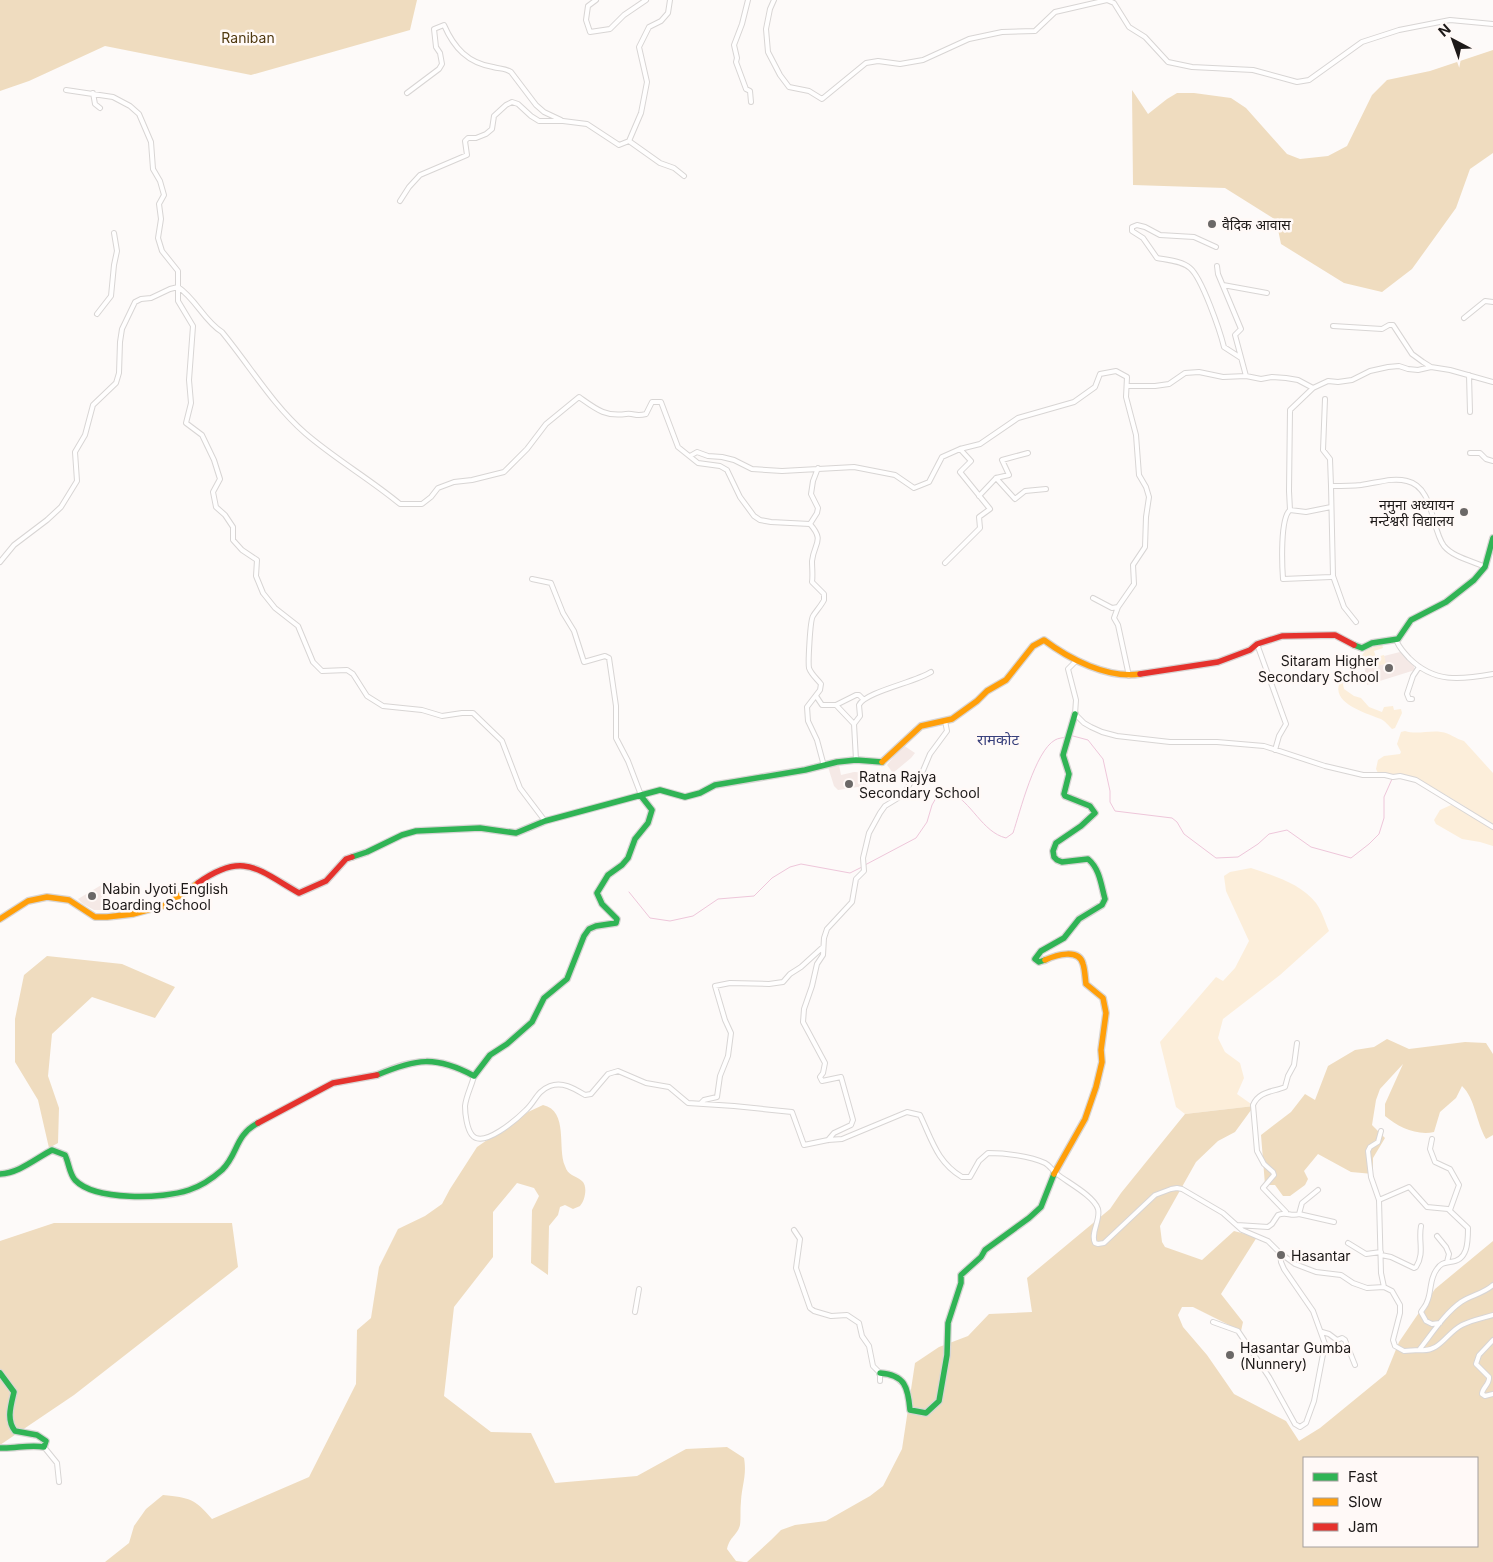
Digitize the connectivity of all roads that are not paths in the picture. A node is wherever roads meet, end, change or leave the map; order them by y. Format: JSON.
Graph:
{"nodes":[{"id":1,"x":596,"y":0,"type":"edge"},
{"id":2,"x":646,"y":0,"type":"edge"},
{"id":3,"x":670,"y":0,"type":"edge"},
{"id":4,"x":748,"y":0,"type":"edge"},
{"id":5,"x":774,"y":0,"type":"edge"},
{"id":6,"x":1493,"y":24,"type":"edge"},
{"id":7,"x":66,"y":90,"type":"dead end"},
{"id":8,"x":93,"y":93,"type":"junction"},
{"id":9,"x":407,"y":93,"type":"dead end"},
{"id":10,"x":751,"y":102,"type":"dead end"},
{"id":11,"x":100,"y":108,"type":"dead end"},
{"id":12,"x":563,"y":121,"type":"junction"},
{"id":13,"x":629,"y":140,"type":"junction"},
{"id":14,"x":684,"y":176,"type":"dead end"},
{"id":15,"x":400,"y":201,"type":"dead end"},
{"id":16,"x":114,"y":233,"type":"dead end"},
{"id":17,"x":1216,"y":247,"type":"dead end"},
{"id":18,"x":1216,"y":266,"type":"dead end"},
{"id":19,"x":1223,"y":285,"type":"junction"},
{"id":20,"x":178,"y":287,"type":"junction"},
{"id":21,"x":1267,"y":292,"type":"dead end"},
{"id":22,"x":1493,"y":302,"type":"edge"},
{"id":23,"x":97,"y":314,"type":"dead end"},
{"id":24,"x":1464,"y":318,"type":"dead end"},
{"id":25,"x":1333,"y":326,"type":"dead end"},
{"id":26,"x":1241,"y":358,"type":"junction"},
{"id":27,"x":1432,"y":366,"type":"junction"},
{"id":28,"x":1469,"y":375,"type":"junction"},
{"id":29,"x":1246,"y":376,"type":"junction"},
{"id":30,"x":1493,"y":382,"type":"edge"},
{"id":31,"x":1127,"y":386,"type":"junction"},
{"id":32,"x":1313,"y":388,"type":"junction"},
{"id":33,"x":1325,"y":399,"type":"dead end"},
{"id":34,"x":1470,"y":412,"type":"dead end"},
{"id":35,"x":960,"y":449,"type":"junction"},
{"id":36,"x":1028,"y":453,"type":"dead end"},
{"id":37,"x":1470,"y":453,"type":"dead end"},
{"id":38,"x":690,"y":456,"type":"junction"},
{"id":39,"x":1493,"y":461,"type":"edge"},
{"id":40,"x":818,"y":468,"type":"junction"},
{"id":41,"x":996,"y":478,"type":"junction"},
{"id":42,"x":1330,"y":486,"type":"junction"},
{"id":43,"x":1046,"y":489,"type":"dead end"},
{"id":44,"x":979,"y":496,"type":"junction"},
{"id":45,"x":1331,"y":507,"type":"junction"},
{"id":46,"x":1290,"y":510,"type":"junction"},
{"id":47,"x":810,"y":524,"type":"junction"},
{"id":48,"x":1493,"y":538,"type":"edge"},
{"id":49,"x":0,"y":562,"type":"edge"},
{"id":50,"x":945,"y":562,"type":"dead end"},
{"id":51,"x":1485,"y":567,"type":"junction"},
{"id":52,"x":1333,"y":576,"type":"junction"},
{"id":53,"x":532,"y":579,"type":"dead end"},
{"id":54,"x":1093,"y":598,"type":"dead end"},
{"id":55,"x":1118,"y":607,"type":"junction"},
{"id":56,"x":1356,"y":622,"type":"dead end"},
{"id":57,"x":1396,"y":639,"type":"junction"},
{"id":58,"x":1257,"y":644,"type":"junction"},
{"id":59,"x":1076,"y":661,"type":"junction"},
{"id":60,"x":1419,"y":667,"type":"junction"},
{"id":61,"x":931,"y":672,"type":"dead end"},
{"id":62,"x":1493,"y":674,"type":"edge"},
{"id":63,"x":1128,"y":676,"type":"junction"},
{"id":64,"x":816,"y":696,"type":"junction"},
{"id":65,"x":1412,"y":699,"type":"dead end"},
{"id":66,"x":863,"y":700,"type":"junction"},
{"id":67,"x":836,"y":705,"type":"junction"},
{"id":68,"x":1075,"y":714,"type":"junction"},
{"id":69,"x":945,"y":721,"type":"junction"},
{"id":70,"x":854,"y":724,"type":"junction"},
{"id":71,"x":1275,"y":750,"type":"junction"},
{"id":72,"x":856,"y":760,"type":"junction"},
{"id":73,"x":824,"y":766,"type":"junction"},
{"id":74,"x":641,"y":796,"type":"junction"},
{"id":75,"x":545,"y":821,"type":"junction"},
{"id":76,"x":1493,"y":827,"type":"edge"},
{"id":77,"x":0,"y":912,"type":"edge"},
{"id":78,"x":9,"y":916,"type":"junction"},
{"id":79,"x":0,"y":918,"type":"edge"},
{"id":80,"x":824,"y":946,"type":"junction"},
{"id":81,"x":1297,"y":1043,"type":"dead end"},
{"id":82,"x":474,"y":1076,"type":"junction"},
{"id":83,"x":701,"y":1103,"type":"junction"},
{"id":84,"x":1381,"y":1131,"type":"dead end"},
{"id":85,"x":1432,"y":1139,"type":"dead end"},
{"id":86,"x":828,"y":1140,"type":"junction"},
{"id":87,"x":1055,"y":1172,"type":"junction"},
{"id":88,"x":0,"y":1174,"type":"edge"},
{"id":89,"x":1318,"y":1190,"type":"dead end"},
{"id":90,"x":1379,"y":1200,"type":"junction"},
{"id":91,"x":1450,"y":1210,"type":"junction"},
{"id":92,"x":1286,"y":1212,"type":"junction"},
{"id":93,"x":1299,"y":1214,"type":"junction"},
{"id":94,"x":1334,"y":1222,"type":"dead end"},
{"id":95,"x":1234,"y":1224,"type":"junction"},
{"id":96,"x":1421,"y":1226,"type":"dead end"},
{"id":97,"x":794,"y":1230,"type":"dead end"},
{"id":98,"x":1437,"y":1236,"type":"dead end"},
{"id":99,"x":1348,"y":1243,"type":"dead end"},
{"id":100,"x":1280,"y":1253,"type":"junction"},
{"id":101,"x":1381,"y":1254,"type":"junction"},
{"id":102,"x":1446,"y":1262,"type":"junction"},
{"id":103,"x":1493,"y":1285,"type":"edge"},
{"id":104,"x":1384,"y":1287,"type":"junction"},
{"id":105,"x":639,"y":1289,"type":"dead end"},
{"id":106,"x":635,"y":1312,"type":"dead end"},
{"id":107,"x":1493,"y":1315,"type":"edge"},
{"id":108,"x":1213,"y":1322,"type":"dead end"},
{"id":109,"x":1440,"y":1324,"type":"junction"},
{"id":110,"x":1322,"y":1332,"type":"junction"},
{"id":111,"x":1493,"y":1340,"type":"edge"},
{"id":112,"x":1419,"y":1350,"type":"junction"},
{"id":113,"x":1355,"y":1366,"type":"dead end"},
{"id":114,"x":880,"y":1372,"type":"junction"},
{"id":115,"x":0,"y":1373,"type":"edge"},
{"id":116,"x":880,"y":1380,"type":"dead end"},
{"id":117,"x":1493,"y":1394,"type":"edge"},
{"id":118,"x":44,"y":1447,"type":"junction"},
{"id":119,"x":0,"y":1448,"type":"edge"},
{"id":120,"x":60,"y":1482,"type":"dead end"}],
"edges":[{"from":1,"to":2,"type":"street"},
{"from":3,"to":13,"type":"street"},
{"from":4,"to":10,"type":"street"},
{"from":5,"to":6,"type":"street"},
{"from":7,"to":8,"type":"street"},
{"from":8,"to":11,"type":"street"},
{"from":8,"to":20,"type":"street"},
{"from":9,"to":12,"type":"street"},
{"from":12,"to":13,"type":"street"},
{"from":12,"to":15,"type":"street"},
{"from":13,"to":14,"type":"street"},
{"from":16,"to":23,"type":"street"},
{"from":17,"to":26,"type":"street"},
{"from":18,"to":19,"type":"street"},
{"from":19,"to":21,"type":"street"},
{"from":19,"to":26,"type":"street"},
{"from":20,"to":38,"type":"street"},
{"from":20,"to":49,"type":"street"},
{"from":20,"to":75,"type":"street"},
{"from":22,"to":24,"type":"street"},
{"from":25,"to":27,"type":"street"},
{"from":26,"to":29,"type":"street"},
{"from":27,"to":28,"type":"street"},
{"from":27,"to":32,"type":"street"},
{"from":28,"to":30,"type":"street"},
{"from":28,"to":34,"type":"street"},
{"from":29,"to":31,"type":"street"},
{"from":29,"to":32,"type":"street"},
{"from":31,"to":35,"type":"street"},
{"from":31,"to":55,"type":"street"},
{"from":32,"to":46,"type":"street"},
{"from":33,"to":42,"type":"street"},
{"from":35,"to":40,"type":"street"},
{"from":35,"to":44,"type":"street"},
{"from":36,"to":41,"type":"street"},
{"from":37,"to":39,"type":"street"},
{"from":38,"to":40,"type":"street"},
{"from":38,"to":47,"type":"street"},
{"from":40,"to":47,"type":"street"},
{"from":41,"to":43,"type":"street"},
{"from":41,"to":44,"type":"street"},
{"from":42,"to":45,"type":"street"},
{"from":42,"to":51,"type":"street"},
{"from":44,"to":50,"type":"street"},
{"from":45,"to":46,"type":"street"},
{"from":45,"to":52,"type":"street"},
{"from":46,"to":52,"type":"street"},
{"from":47,"to":64,"type":"street"},
{"from":48,"to":51,"type":"street"},
{"from":51,"to":57,"type":"street"},
{"from":52,"to":56,"type":"street"},
{"from":53,"to":74,"type":"street"},
{"from":54,"to":55,"type":"street"},
{"from":55,"to":63,"type":"street"},
{"from":57,"to":58,"type":"street"},
{"from":57,"to":60,"type":"street"},
{"from":58,"to":63,"type":"street"},
{"from":58,"to":71,"type":"street"},
{"from":59,"to":63,"type":"street"},
{"from":59,"to":68,"type":"street"},
{"from":59,"to":69,"type":"street"},
{"from":60,"to":62,"type":"street"},
{"from":60,"to":65,"type":"street"},
{"from":61,"to":66,"type":"street"},
{"from":64,"to":67,"type":"street"},
{"from":64,"to":73,"type":"street"},
{"from":66,"to":67,"type":"street"},
{"from":66,"to":70,"type":"street"},
{"from":67,"to":70,"type":"street"},
{"from":68,"to":71,"type":"street"},
{"from":68,"to":87,"type":"street"},
{"from":69,"to":72,"type":"street"},
{"from":69,"to":80,"type":"street"},
{"from":70,"to":72,"type":"street"},
{"from":71,"to":76,"type":"street"},
{"from":72,"to":73,"type":"street"},
{"from":73,"to":74,"type":"street"},
{"from":74,"to":75,"type":"street"},
{"from":74,"to":82,"type":"street"},
{"from":75,"to":78,"type":"street"},
{"from":77,"to":78,"type":"street"},
{"from":78,"to":79,"type":"street"},
{"from":80,"to":83,"type":"street"},
{"from":80,"to":86,"type":"street"},
{"from":81,"to":92,"type":"street"},
{"from":82,"to":83,"type":"street"},
{"from":82,"to":88,"type":"street"},
{"from":83,"to":86,"type":"street"},
{"from":84,"to":90,"type":"street"},
{"from":85,"to":91,"type":"street"},
{"from":86,"to":87,"type":"street"},
{"from":87,"to":95,"type":"street"},
{"from":87,"to":114,"type":"street"},
{"from":89,"to":93,"type":"street"},
{"from":90,"to":91,"type":"street"},
{"from":90,"to":101,"type":"street"},
{"from":91,"to":102,"type":"street"},
{"from":92,"to":93,"type":"street"},
{"from":92,"to":95,"type":"street"},
{"from":93,"to":94,"type":"street"},
{"from":95,"to":100,"type":"street"},
{"from":96,"to":101,"type":"street"},
{"from":97,"to":114,"type":"street"},
{"from":98,"to":102,"type":"street"},
{"from":99,"to":101,"type":"street"},
{"from":100,"to":104,"type":"street"},
{"from":100,"to":110,"type":"street"},
{"from":101,"to":104,"type":"street"},
{"from":102,"to":109,"type":"street"},
{"from":103,"to":109,"type":"street"},
{"from":104,"to":112,"type":"street"},
{"from":105,"to":106,"type":"street"},
{"from":107,"to":112,"type":"street"},
{"from":108,"to":110,"type":"street"},
{"from":109,"to":112,"type":"street"},
{"from":110,"to":113,"type":"street"},
{"from":111,"to":117,"type":"street"},
{"from":114,"to":116,"type":"street"},
{"from":115,"to":118,"type":"street"},
{"from":118,"to":119,"type":"street"},
{"from":118,"to":120,"type":"street"}]}
